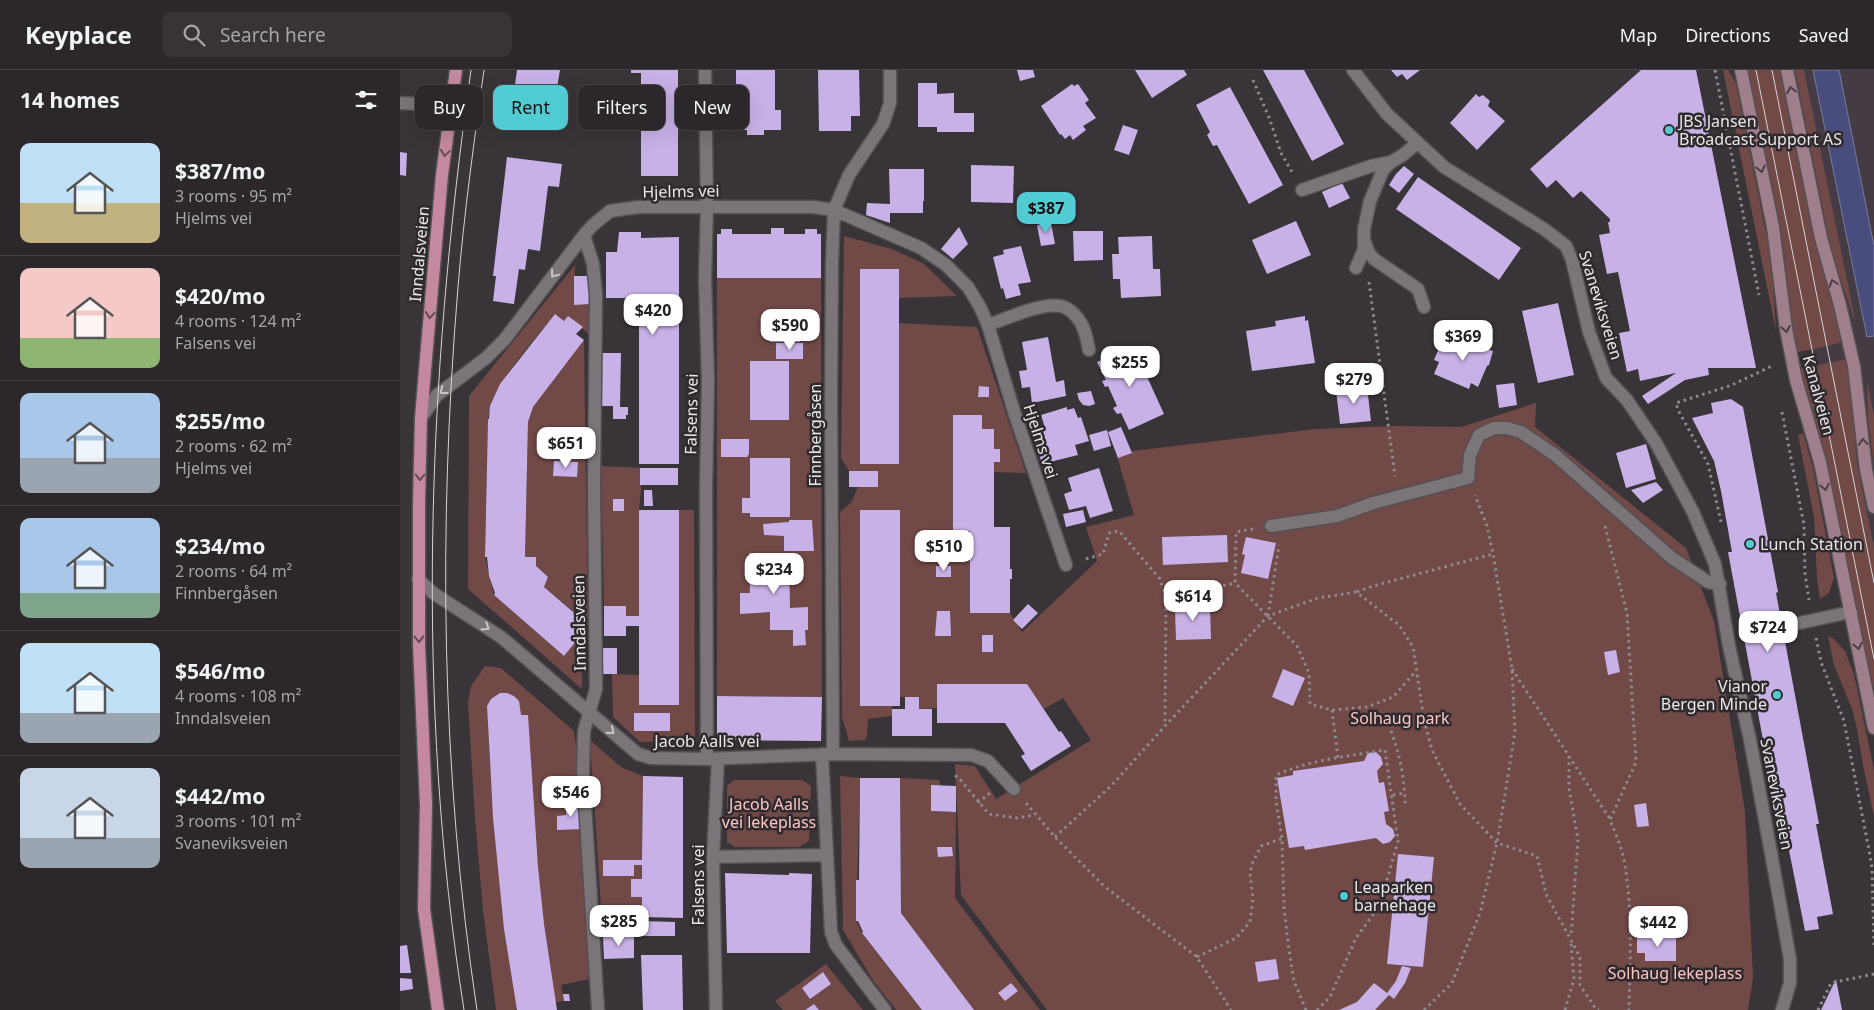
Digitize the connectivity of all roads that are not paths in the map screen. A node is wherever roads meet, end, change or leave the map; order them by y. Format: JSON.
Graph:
{"nodes":[{"id":1,"x":456,"y":70,"type":"edge"},
{"id":2,"x":705,"y":70,"type":"edge"},
{"id":3,"x":890,"y":70,"type":"edge"},
{"id":4,"x":1353,"y":70,"type":"edge"},
{"id":5,"x":1741,"y":70,"type":"edge"},
{"id":6,"x":1787,"y":70,"type":"edge"},
{"id":7,"x":454,"y":85,"type":"edge"},
{"id":8,"x":400,"y":103,"type":"edge"},
{"id":9,"x":415,"y":104,"type":"edge"},
{"id":10,"x":448,"y":130,"type":"edge"},
{"id":11,"x":1417,"y":143,"type":"junction"},
{"id":12,"x":1390,"y":162,"type":"junction"},
{"id":13,"x":1302,"y":190,"type":"road end"},
{"id":14,"x":707,"y":206,"type":"junction"},
{"id":15,"x":834,"y":210,"type":"junction"},
{"id":16,"x":584,"y":235,"type":"junction"},
{"id":17,"x":1364,"y":240,"type":"junction"},
{"id":18,"x":1356,"y":268,"type":"dead end"},
{"id":19,"x":1424,"y":307,"type":"dead end"},
{"id":20,"x":988,"y":325,"type":"junction"},
{"id":21,"x":1089,"y":350,"type":"dead end"},
{"id":22,"x":421,"y":418,"type":"junction"},
{"id":23,"x":1874,"y":508,"type":"edge"},
{"id":24,"x":1271,"y":526,"type":"road end"},
{"id":25,"x":1066,"y":565,"type":"road end"},
{"id":26,"x":418,"y":579,"type":"junction"},
{"id":27,"x":1720,"y":584,"type":"junction"},
{"id":28,"x":1851,"y":612,"type":"junction"},
{"id":29,"x":1785,"y":626,"type":"dead end"},
{"id":30,"x":589,"y":713,"type":"junction"},
{"id":31,"x":1874,"y":728,"type":"edge"},
{"id":32,"x":827,"y":754,"type":"junction"},
{"id":33,"x":712,"y":759,"type":"junction"},
{"id":34,"x":1014,"y":789,"type":"road end"},
{"id":35,"x":826,"y":854,"type":"junction"},
{"id":36,"x":713,"y":857,"type":"junction"},
{"id":37,"x":438,"y":1010,"type":"edge"},
{"id":38,"x":598,"y":1010,"type":"edge"},
{"id":39,"x":716,"y":1010,"type":"edge"},
{"id":40,"x":885,"y":1010,"type":"edge"},
{"id":41,"x":1782,"y":1010,"type":"edge"}],
"edges":[{"from":1,"to":7,"type":"main road","name":"Inndalsveien"},
{"from":2,"to":14,"type":"street","name":"Falsens vei"},
{"from":3,"to":15,"type":"street","name":"Finnbergåsen"},
{"from":4,"to":11,"type":"street","name":"Svaneviksveien"},
{"from":5,"to":28,"type":"main road","name":"Kanalveien","one_way":true},
{"from":23,"to":6,"type":"main road","name":"Kanalveien","one_way":true},
{"from":8,"to":9,"type":"street"},
{"from":10,"to":22,"type":"main road","name":"Inndalsveien","one_way":true},
{"from":11,"to":12,"type":"street"},
{"from":11,"to":27,"type":"street","name":"Svaneviksveien"},
{"from":12,"to":13,"type":"street"},
{"from":12,"to":17,"type":"street"},
{"from":14,"to":15,"type":"street","name":"Hjelms vei"},
{"from":14,"to":16,"type":"street","name":"Hjelms vei"},
{"from":14,"to":33,"type":"street","name":"Falsens vei"},
{"from":15,"to":20,"type":"street","name":"Hjelms vei"},
{"from":15,"to":32,"type":"street","name":"Finnbergåsen"},
{"from":16,"to":22,"type":"street","name":"Hjelms vei","one_way":true},
{"from":16,"to":30,"type":"street","name":"Inndalsveien"},
{"from":17,"to":18,"type":"street"},
{"from":17,"to":19,"type":"street"},
{"from":20,"to":21,"type":"street"},
{"from":20,"to":25,"type":"street","name":"Hjelms vei"},
{"from":22,"to":26,"type":"main road","name":"Inndalsveien","one_way":true},
{"from":24,"to":27,"type":"street"},
{"from":26,"to":30,"type":"street","name":"Jacob Aalls vei","one_way":true},
{"from":26,"to":37,"type":"main road","name":"Inndalsveien","one_way":true},
{"from":27,"to":41,"type":"street","name":"Svaneviksveien"},
{"from":28,"to":29,"type":"street"},
{"from":28,"to":31,"type":"main road","name":"Kanalveien","one_way":true},
{"from":30,"to":33,"type":"street","name":"Jacob Aalls vei","one_way":true},
{"from":30,"to":38,"type":"street","name":"Inndalsveien"},
{"from":32,"to":33,"type":"street","name":"Jacob Aalls vei"},
{"from":32,"to":34,"type":"street","name":"Jacob Aalls vei"},
{"from":32,"to":35,"type":"street","name":"Finnbergåsen"},
{"from":33,"to":36,"type":"street","name":"Falsens vei"},
{"from":35,"to":36,"type":"street"},
{"from":35,"to":40,"type":"street","name":"Finnbergåsen"},
{"from":36,"to":39,"type":"street","name":"Falsens vei"}]}
